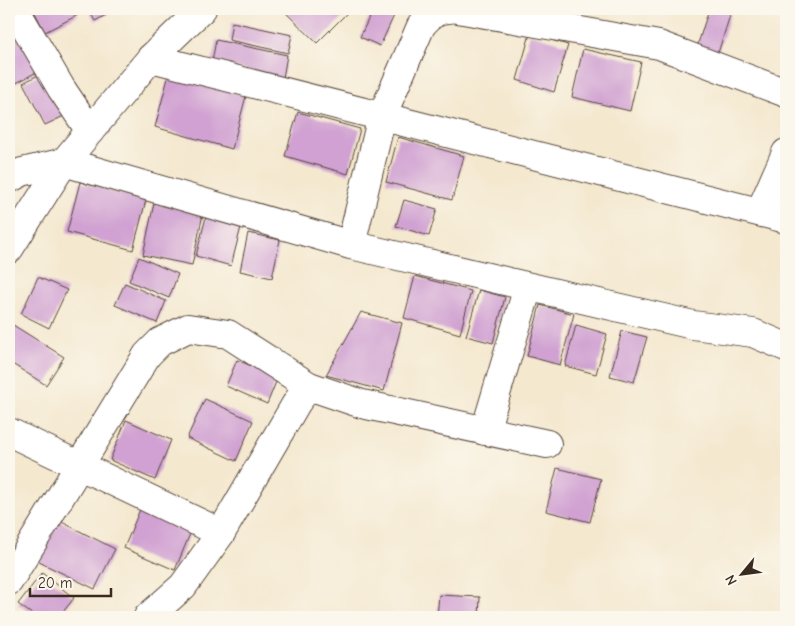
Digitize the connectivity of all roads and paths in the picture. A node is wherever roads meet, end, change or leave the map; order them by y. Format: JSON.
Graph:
{"nodes":[{"id":1,"x":15,"y":9,"type":"edge"},
{"id":2,"x":202,"y":9,"type":"edge"},
{"id":3,"x":450,"y":9,"type":"edge"},
{"id":4,"x":458,"y":9,"type":"edge"},
{"id":5,"x":535,"y":15,"type":"edge"},
{"id":6,"x":151,"y":58,"type":"junction"},
{"id":7,"x":786,"y":93,"type":"edge"},
{"id":8,"x":382,"y":116,"type":"junction"},
{"id":9,"x":90,"y":131,"type":"junction"},
{"id":10,"x":786,"y":153,"type":"edge"},
{"id":11,"x":64,"y":162,"type":"junction"},
{"id":12,"x":9,"y":179,"type":"edge"},
{"id":13,"x":760,"y":212,"type":"junction"},
{"id":14,"x":786,"y":219,"type":"edge"},
{"id":15,"x":351,"y":245,"type":"junction"},
{"id":16,"x":9,"y":249,"type":"edge"},
{"id":17,"x":528,"y":287,"type":"junction"},
{"id":18,"x":786,"y":347,"type":"edge"},
{"id":19,"x":309,"y":386,"type":"junction"},
{"id":20,"x":485,"y":431,"type":"junction"},
{"id":21,"x":9,"y":432,"type":"edge"},
{"id":22,"x":547,"y":444,"type":"dead end"},
{"id":23,"x":80,"y":467,"type":"junction"},
{"id":24,"x":221,"y":533,"type":"junction"},
{"id":25,"x":9,"y":581,"type":"edge"},
{"id":26,"x":148,"y":617,"type":"edge"}],
"edges":[{"from":1,"to":9,"type":"street"},
{"from":2,"to":6,"type":"street"},
{"from":3,"to":8,"type":"street"},
{"from":4,"to":5,"type":"street"},
{"from":5,"to":7,"type":"street"},
{"from":6,"to":8,"type":"street"},
{"from":6,"to":9,"type":"street"},
{"from":8,"to":13,"type":"street"},
{"from":8,"to":15,"type":"street"},
{"from":9,"to":11,"type":"street"},
{"from":10,"to":13,"type":"street"},
{"from":11,"to":12,"type":"street"},
{"from":11,"to":15,"type":"street"},
{"from":11,"to":16,"type":"street"},
{"from":13,"to":14,"type":"street"},
{"from":15,"to":17,"type":"street"},
{"from":17,"to":18,"type":"street"},
{"from":17,"to":20,"type":"street"},
{"from":19,"to":20,"type":"street"},
{"from":19,"to":23,"type":"street"},
{"from":19,"to":24,"type":"street"},
{"from":20,"to":22,"type":"street"},
{"from":21,"to":23,"type":"street"},
{"from":23,"to":24,"type":"street"},
{"from":23,"to":25,"type":"street"},
{"from":24,"to":26,"type":"street"}]}
